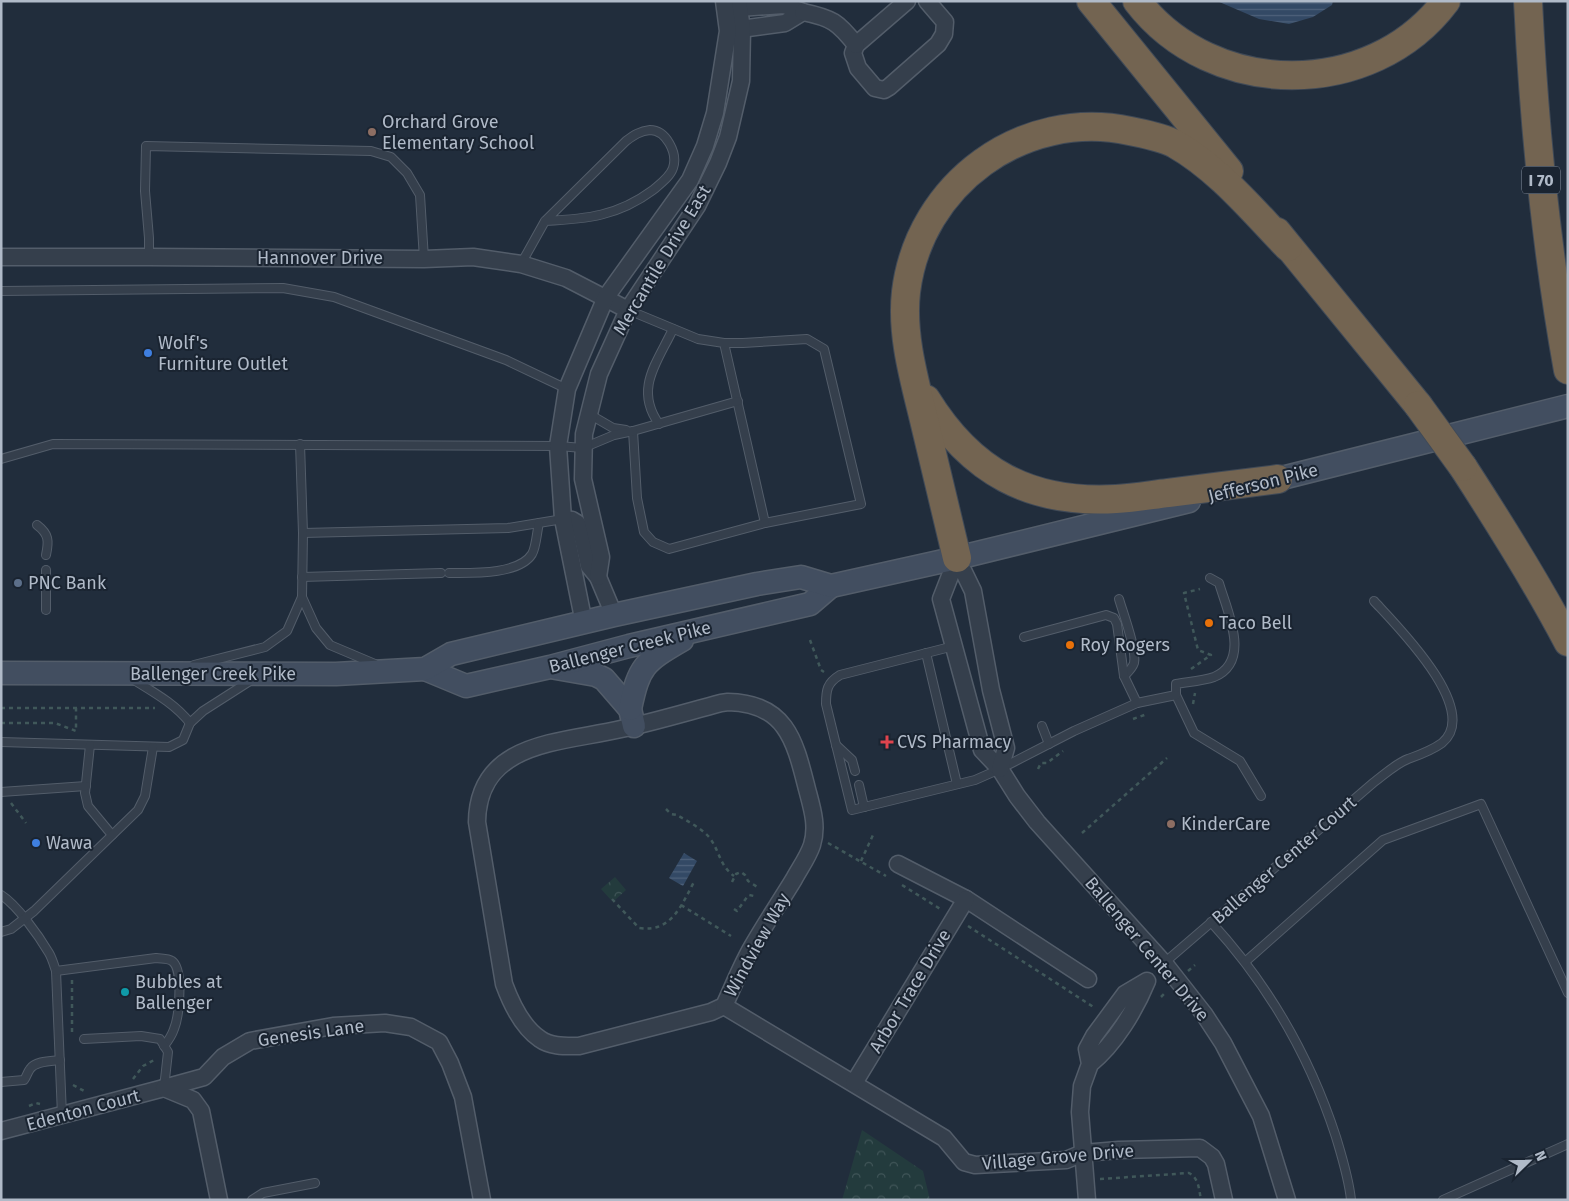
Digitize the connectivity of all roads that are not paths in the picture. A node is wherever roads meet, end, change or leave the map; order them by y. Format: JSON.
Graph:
{"nodes":[{"id":1,"x":907,"y":1,"type":"edge"},
{"id":2,"x":927,"y":1,"type":"edge"},
{"id":3,"x":1091,"y":1,"type":"edge"},
{"id":4,"x":1137,"y":1,"type":"edge"},
{"id":5,"x":1446,"y":1,"type":"edge"},
{"id":6,"x":1528,"y":1,"type":"edge"},
{"id":7,"x":732,"y":5,"type":"edge"},
{"id":8,"x":803,"y":12,"type":"junction"},
{"id":9,"x":735,"y":30,"type":"junction"},
{"id":10,"x":856,"y":45,"type":"junction"},
{"id":11,"x":545,"y":221,"type":"junction"},
{"id":12,"x":1288,"y":246,"type":"junction"},
{"id":13,"x":1,"y":257,"type":"edge"},
{"id":14,"x":149,"y":257,"type":"junction"},
{"id":15,"x":424,"y":259,"type":"junction"},
{"id":16,"x":521,"y":264,"type":"junction"},
{"id":17,"x":1,"y":291,"type":"edge"},
{"id":18,"x":606,"y":297,"type":"junction"},
{"id":19,"x":628,"y":310,"type":"junction"},
{"id":20,"x":673,"y":329,"type":"junction"},
{"id":21,"x":724,"y":343,"type":"junction"},
{"id":22,"x":1567,"y":364,"type":"edge"},
{"id":23,"x":915,"y":382,"type":"junction"},
{"id":24,"x":567,"y":389,"type":"junction"},
{"id":25,"x":738,"y":401,"type":"junction"},
{"id":26,"x":1568,"y":406,"type":"edge"},
{"id":27,"x":589,"y":414,"type":"junction"},
{"id":28,"x":659,"y":424,"type":"junction"},
{"id":29,"x":633,"y":432,"type":"junction"},
{"id":30,"x":300,"y":444,"type":"junction"},
{"id":31,"x":558,"y":446,"type":"junction"},
{"id":32,"x":583,"y":448,"type":"junction"},
{"id":33,"x":1,"y":459,"type":"edge"},
{"id":34,"x":1278,"y":479,"type":"junction"},
{"id":35,"x":563,"y":519,"type":"junction"},
{"id":36,"x":539,"y":523,"type":"junction"},
{"id":37,"x":765,"y":523,"type":"junction"},
{"id":38,"x":37,"y":525,"type":"dead end"},
{"id":39,"x":303,"y":533,"type":"junction"},
{"id":40,"x":46,"y":555,"type":"dead end"},
{"id":41,"x":957,"y":558,"type":"junction"},
{"id":42,"x":46,"y":570,"type":"dead end"},
{"id":43,"x":302,"y":577,"type":"junction"},
{"id":44,"x":598,"y":577,"type":"junction"},
{"id":45,"x":1210,"y":578,"type":"dead end"},
{"id":46,"x":831,"y":586,"type":"junction"},
{"id":47,"x":302,"y":597,"type":"junction"},
{"id":48,"x":1119,"y":599,"type":"dead end"},
{"id":49,"x":1374,"y":601,"type":"dead end"},
{"id":50,"x":46,"y":610,"type":"dead end"},
{"id":51,"x":614,"y":615,"type":"junction"},
{"id":52,"x":584,"y":623,"type":"junction"},
{"id":53,"x":695,"y":632,"type":"junction"},
{"id":54,"x":1024,"y":636,"type":"dead end"},
{"id":55,"x":1568,"y":642,"type":"edge"},
{"id":56,"x":954,"y":646,"type":"junction"},
{"id":57,"x":926,"y":653,"type":"junction"},
{"id":58,"x":550,"y":667,"type":"junction"},
{"id":59,"x":425,"y":669,"type":"junction"},
{"id":60,"x":391,"y":671,"type":"junction"},
{"id":61,"x":161,"y":672,"type":"junction"},
{"id":62,"x":1,"y":673,"type":"edge"},
{"id":63,"x":124,"y":674,"type":"junction"},
{"id":64,"x":262,"y":674,"type":"junction"},
{"id":65,"x":1124,"y":676,"type":"junction"},
{"id":66,"x":1176,"y":695,"type":"junction"},
{"id":67,"x":1137,"y":703,"type":"junction"},
{"id":68,"x":632,"y":717,"type":"junction"},
{"id":69,"x":190,"y":723,"type":"junction"},
{"id":70,"x":1042,"y":726,"type":"dead end"},
{"id":71,"x":1,"y":742,"type":"edge"},
{"id":72,"x":1049,"y":744,"type":"junction"},
{"id":73,"x":90,"y":745,"type":"junction"},
{"id":74,"x":836,"y":745,"type":"junction"},
{"id":75,"x":154,"y":747,"type":"junction"},
{"id":76,"x":1000,"y":769,"type":"junction"},
{"id":77,"x":855,"y":772,"type":"dead end"},
{"id":78,"x":957,"y":784,"type":"junction"},
{"id":79,"x":859,"y":785,"type":"dead end"},
{"id":80,"x":86,"y":786,"type":"junction"},
{"id":81,"x":2,"y":792,"type":"edge"},
{"id":82,"x":1261,"y":796,"type":"dead end"},
{"id":83,"x":864,"y":807,"type":"junction"},
{"id":84,"x":112,"y":835,"type":"junction"},
{"id":85,"x":898,"y":864,"type":"dead end"},
{"id":86,"x":1,"y":895,"type":"edge"},
{"id":87,"x":966,"y":899,"type":"junction"},
{"id":88,"x":24,"y":919,"type":"junction"},
{"id":89,"x":1211,"y":922,"type":"junction"},
{"id":90,"x":1,"y":932,"type":"edge"},
{"id":91,"x":1245,"y":962,"type":"junction"},
{"id":92,"x":1164,"y":963,"type":"junction"},
{"id":93,"x":56,"y":971,"type":"junction"},
{"id":94,"x":1088,"y":979,"type":"dead end"},
{"id":95,"x":1568,"y":993,"type":"edge"},
{"id":96,"x":724,"y":1006,"type":"junction"},
{"id":97,"x":84,"y":1039,"type":"dead end"},
{"id":98,"x":164,"y":1046,"type":"junction"},
{"id":99,"x":60,"y":1060,"type":"junction"},
{"id":100,"x":1,"y":1082,"type":"edge"},
{"id":101,"x":854,"y":1083,"type":"junction"},
{"id":102,"x":164,"y":1088,"type":"junction"},
{"id":103,"x":62,"y":1115,"type":"junction"},
{"id":104,"x":1,"y":1131,"type":"edge"},
{"id":105,"x":1568,"y":1144,"type":"edge"},
{"id":106,"x":1083,"y":1153,"type":"junction"},
{"id":107,"x":314,"y":1183,"type":"dead end"},
{"id":108,"x":219,"y":1200,"type":"edge"},
{"id":109,"x":252,"y":1200,"type":"edge"},
{"id":110,"x":482,"y":1200,"type":"edge"},
{"id":111,"x":1087,"y":1200,"type":"edge"},
{"id":112,"x":1224,"y":1200,"type":"edge"},
{"id":113,"x":1287,"y":1200,"type":"edge"},
{"id":114,"x":1351,"y":1200,"type":"edge"},
{"id":115,"x":1443,"y":1200,"type":"edge"}],
"edges":[{"from":1,"to":10,"type":"street"},
{"from":2,"to":10,"type":"street"},
{"from":3,"to":12,"type":"highway"},
{"from":4,"to":5,"type":"highway"},
{"from":6,"to":22,"type":"highway","number":"I 70"},
{"from":7,"to":8,"type":"street"},
{"from":7,"to":9,"type":"street","name":"Mercantile Drive East"},
{"from":8,"to":9,"type":"street"},
{"from":8,"to":10,"type":"street"},
{"from":9,"to":18,"type":"street","name":"Mercantile Drive East"},
{"from":9,"to":19,"type":"street","name":"Mercantile Drive East"},
{"from":11,"to":11,"type":"lane"},
{"from":11,"to":16,"type":"lane"},
{"from":12,"to":23,"type":"highway"},
{"from":12,"to":55,"type":"highway","bridge":true},
{"from":13,"to":14,"type":"street","name":"Hannover Drive"},
{"from":14,"to":15,"type":"street","name":"Hannover Drive"},
{"from":14,"to":15,"type":"lane"},
{"from":15,"to":16,"type":"street","name":"Hannover Drive"},
{"from":16,"to":18,"type":"street","name":"Hannover Drive"},
{"from":17,"to":24,"type":"lane"},
{"from":18,"to":19,"type":"street","name":"Hannover Drive"},
{"from":18,"to":24,"type":"street","name":"Mercantile Drive East"},
{"from":19,"to":20,"type":"lane"},
{"from":19,"to":27,"type":"street","name":"Mercantile Drive East"},
{"from":20,"to":21,"type":"lane"},
{"from":20,"to":28,"type":"lane"},
{"from":21,"to":25,"type":"lane"},
{"from":21,"to":37,"type":"lane"},
{"from":23,"to":34,"type":"highway"},
{"from":23,"to":41,"type":"highway"},
{"from":24,"to":31,"type":"street","name":"Mercantile Drive East"},
{"from":25,"to":28,"type":"lane"},
{"from":25,"to":37,"type":"lane"},
{"from":26,"to":34,"type":"main road","name":"Jefferson Pike"},
{"from":27,"to":29,"type":"lane"},
{"from":27,"to":32,"type":"street","name":"Mercantile Drive East"},
{"from":28,"to":29,"type":"lane"},
{"from":29,"to":32,"type":"lane"},
{"from":29,"to":37,"type":"lane"},
{"from":30,"to":31,"type":"lane"},
{"from":30,"to":33,"type":"lane"},
{"from":30,"to":39,"type":"lane"},
{"from":31,"to":32,"type":"lane"},
{"from":31,"to":35,"type":"street","name":"Mercantile Drive East"},
{"from":32,"to":44,"type":"street","name":"Mercantile Drive East"},
{"from":34,"to":41,"type":"main road","name":"Jefferson Pike"},
{"from":35,"to":36,"type":"lane"},
{"from":35,"to":44,"type":"street","name":"Mercantile Drive East"},
{"from":35,"to":52,"type":"street","name":"Mercantile Drive East"},
{"from":36,"to":39,"type":"lane"},
{"from":36,"to":43,"type":"lane"},
{"from":38,"to":40,"type":"lane"},
{"from":39,"to":43,"type":"lane"},
{"from":41,"to":46,"type":"main road","name":"Ballenger Creek Pike"},
{"from":41,"to":56,"type":"street","name":"Ballenger Center Drive"},
{"from":41,"to":76,"type":"street"},
{"from":42,"to":50,"type":"lane"},
{"from":43,"to":47,"type":"lane"},
{"from":44,"to":51,"type":"street","name":"Mercantile Drive East"},
{"from":45,"to":66,"type":"lane"},
{"from":46,"to":51,"type":"main road","name":"Ballenger Creek Pike"},
{"from":46,"to":53,"type":"main road","name":"Ballenger Creek Pike"},
{"from":47,"to":60,"type":"lane"},
{"from":47,"to":61,"type":"lane"},
{"from":48,"to":65,"type":"lane"},
{"from":49,"to":89,"type":"lane","name":"Ballenger Center Court"},
{"from":51,"to":52,"type":"main road","name":"Ballenger Creek Pike"},
{"from":52,"to":59,"type":"main road","name":"Ballenger Creek Pike"},
{"from":53,"to":58,"type":"main road","name":"Ballenger Creek Pike"},
{"from":53,"to":68,"type":"main road"},
{"from":54,"to":65,"type":"lane"},
{"from":56,"to":57,"type":"lane"},
{"from":56,"to":76,"type":"street","name":"Ballenger Center Drive"},
{"from":57,"to":74,"type":"lane"},
{"from":57,"to":78,"type":"lane"},
{"from":58,"to":59,"type":"main road","name":"Ballenger Creek Pike"},
{"from":58,"to":68,"type":"main road"},
{"from":59,"to":60,"type":"main road","name":"Ballenger Creek Pike"},
{"from":60,"to":64,"type":"main road","name":"Ballenger Creek Pike"},
{"from":61,"to":63,"type":"main road","name":"Ballenger Creek Pike"},
{"from":61,"to":64,"type":"main road","name":"Ballenger Creek Pike"},
{"from":62,"to":63,"type":"main road","name":"Ballenger Creek Pike"},
{"from":63,"to":69,"type":"lane"},
{"from":64,"to":69,"type":"lane"},
{"from":65,"to":67,"type":"lane"},
{"from":66,"to":67,"type":"lane"},
{"from":66,"to":82,"type":"lane"},
{"from":67,"to":72,"type":"lane"},
{"from":68,"to":96,"type":"street","name":"Windview Way"},
{"from":68,"to":96,"type":"street","name":"Windview Way"},
{"from":69,"to":75,"type":"lane"},
{"from":70,"to":72,"type":"lane"},
{"from":71,"to":73,"type":"lane"},
{"from":72,"to":76,"type":"lane"},
{"from":73,"to":75,"type":"lane"},
{"from":73,"to":80,"type":"lane"},
{"from":74,"to":77,"type":"lane"},
{"from":74,"to":83,"type":"lane"},
{"from":75,"to":84,"type":"lane"},
{"from":76,"to":78,"type":"lane"},
{"from":76,"to":92,"type":"street","name":"Ballenger Center Drive"},
{"from":78,"to":83,"type":"lane"},
{"from":79,"to":83,"type":"lane"},
{"from":80,"to":81,"type":"lane"},
{"from":80,"to":84,"type":"lane"},
{"from":84,"to":88,"type":"lane"},
{"from":85,"to":87,"type":"street"},
{"from":86,"to":88,"type":"lane"},
{"from":87,"to":94,"type":"street"},
{"from":87,"to":101,"type":"street","name":"Arbor Trace Drive"},
{"from":88,"to":90,"type":"lane"},
{"from":88,"to":93,"type":"lane"},
{"from":89,"to":91,"type":"lane"},
{"from":89,"to":92,"type":"lane","name":"Ballenger Center Court"},
{"from":91,"to":95,"type":"lane"},
{"from":91,"to":114,"type":"lane"},
{"from":92,"to":106,"type":"street"},
{"from":92,"to":113,"type":"street","name":"Ballenger Center Drive"},
{"from":93,"to":98,"type":"lane"},
{"from":93,"to":99,"type":"lane"},
{"from":96,"to":101,"type":"street","name":"Village Grove Drive"},
{"from":97,"to":98,"type":"lane"},
{"from":98,"to":102,"type":"lane"},
{"from":99,"to":100,"type":"lane"},
{"from":99,"to":103,"type":"lane"},
{"from":101,"to":106,"type":"street","name":"Village Grove Drive"},
{"from":102,"to":103,"type":"street","name":"Edenton Court"},
{"from":102,"to":108,"type":"street"},
{"from":102,"to":110,"type":"street","name":"Genesis Lane"},
{"from":103,"to":104,"type":"street","name":"Edenton Court"},
{"from":105,"to":115,"type":"lane"},
{"from":106,"to":111,"type":"street"},
{"from":106,"to":112,"type":"street","name":"Village Grove Drive"},
{"from":107,"to":109,"type":"lane"}]}
